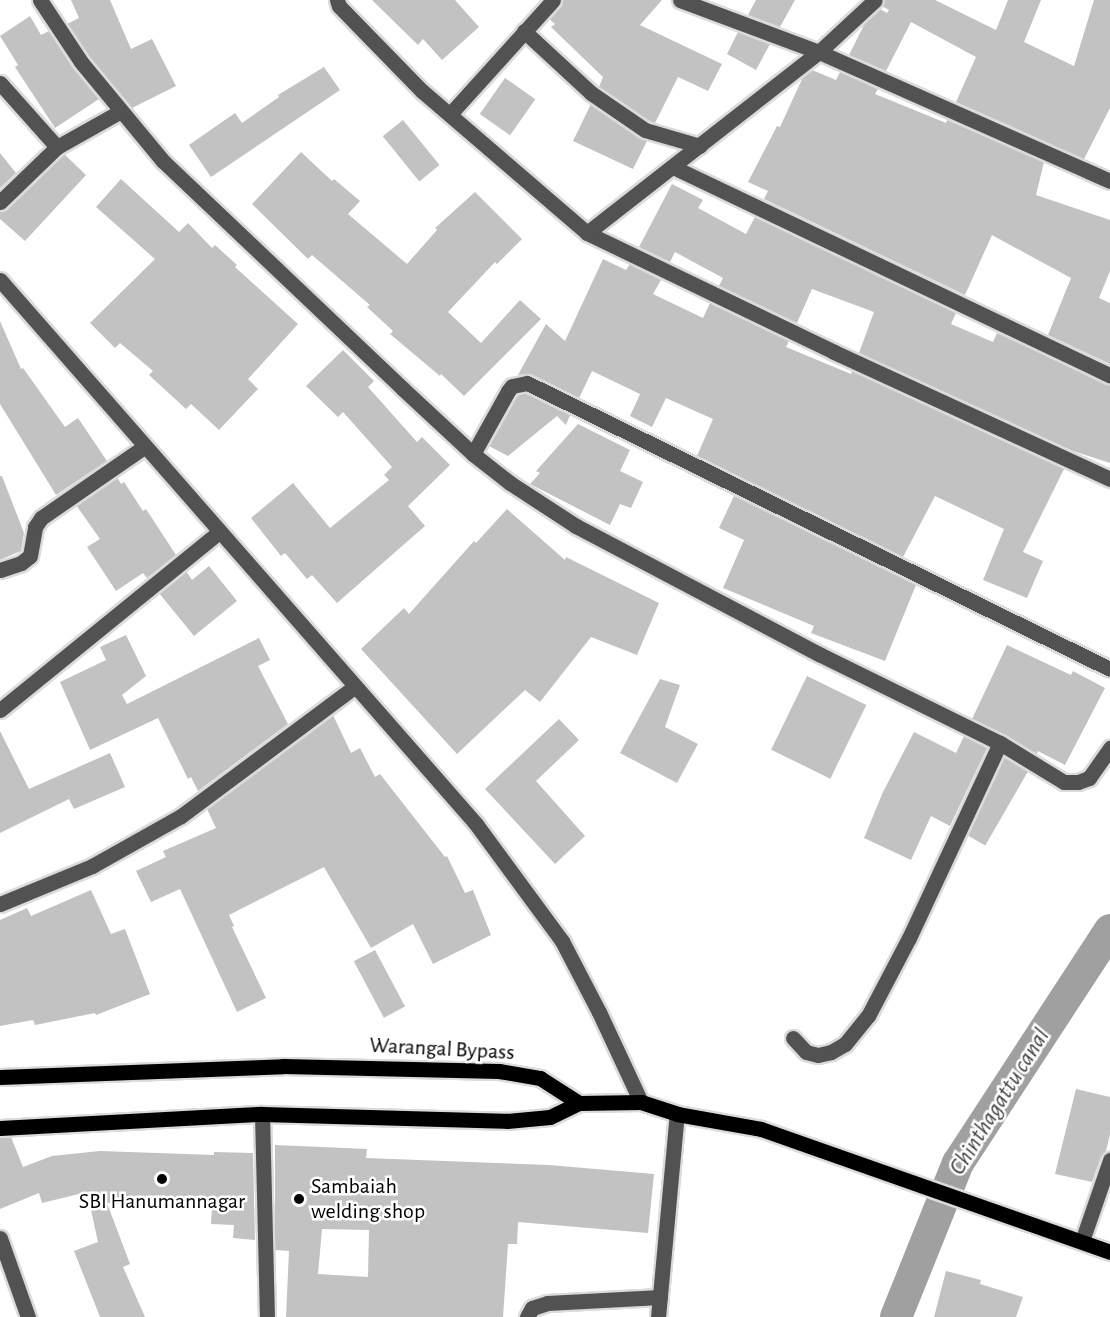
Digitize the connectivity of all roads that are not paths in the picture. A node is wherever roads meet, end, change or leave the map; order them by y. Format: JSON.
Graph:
{"nodes":[{"id":1,"x":40,"y":0,"type":"edge"},
{"id":2,"x":337,"y":0,"type":"edge"},
{"id":3,"x":553,"y":0,"type":"edge"},
{"id":4,"x":680,"y":0,"type":"edge"},
{"id":5,"x":875,"y":0,"type":"edge"},
{"id":6,"x":524,"y":31,"type":"junction"},
{"id":7,"x":819,"y":52,"type":"junction"},
{"id":8,"x":0,"y":83,"type":"edge"},
{"id":9,"x":121,"y":111,"type":"junction"},
{"id":10,"x":451,"y":113,"type":"junction"},
{"id":11,"x":700,"y":146,"type":"junction"},
{"id":12,"x":57,"y":147,"type":"junction"},
{"id":13,"x":673,"y":167,"type":"junction"},
{"id":14,"x":1110,"y":181,"type":"edge"},
{"id":15,"x":0,"y":202,"type":"edge"},
{"id":16,"x":587,"y":233,"type":"junction"},
{"id":17,"x":0,"y":280,"type":"edge"},
{"id":18,"x":1110,"y":375,"type":"edge"},
{"id":19,"x":144,"y":447,"type":"junction"},
{"id":20,"x":473,"y":454,"type":"junction"},
{"id":21,"x":1110,"y":479,"type":"edge"},
{"id":22,"x":219,"y":532,"type":"junction"},
{"id":23,"x":0,"y":570,"type":"edge"},
{"id":24,"x":1110,"y":669,"type":"edge"},
{"id":25,"x":354,"y":687,"type":"junction"},
{"id":26,"x":0,"y":710,"type":"edge"},
{"id":27,"x":1000,"y":743,"type":"junction"},
{"id":28,"x":1110,"y":748,"type":"edge"},
{"id":29,"x":0,"y":904,"type":"edge"},
{"id":30,"x":793,"y":1038,"type":"dead end"},
{"id":31,"x":0,"y":1077,"type":"edge"},
{"id":32,"x":640,"y":1102,"type":"junction"},
{"id":33,"x":579,"y":1103,"type":"junction"},
{"id":34,"x":262,"y":1114,"type":"junction"},
{"id":35,"x":677,"y":1114,"type":"junction"},
{"id":36,"x":0,"y":1128,"type":"edge"},
{"id":37,"x":1110,"y":1160,"type":"edge"},
{"id":38,"x":0,"y":1238,"type":"edge"},
{"id":39,"x":1082,"y":1241,"type":"junction"},
{"id":40,"x":1110,"y":1252,"type":"edge"},
{"id":41,"x":660,"y":1297,"type":"junction"},
{"id":42,"x":28,"y":1317,"type":"edge"},
{"id":43,"x":267,"y":1317,"type":"edge"},
{"id":44,"x":527,"y":1317,"type":"edge"},
{"id":45,"x":658,"y":1317,"type":"edge"}],
"edges":[{"from":1,"to":9,"type":"street"},
{"from":2,"to":10,"type":"street"},
{"from":3,"to":6,"type":"street"},
{"from":4,"to":7,"type":"street"},
{"from":5,"to":7,"type":"street"},
{"from":6,"to":10,"type":"street"},
{"from":6,"to":11,"type":"street"},
{"from":7,"to":11,"type":"street"},
{"from":7,"to":14,"type":"street"},
{"from":8,"to":12,"type":"street"},
{"from":9,"to":12,"type":"street"},
{"from":9,"to":20,"type":"street"},
{"from":10,"to":16,"type":"street"},
{"from":11,"to":13,"type":"street"},
{"from":12,"to":15,"type":"street"},
{"from":13,"to":16,"type":"street"},
{"from":13,"to":18,"type":"street"},
{"from":16,"to":21,"type":"street"},
{"from":17,"to":19,"type":"street"},
{"from":19,"to":22,"type":"street"},
{"from":19,"to":23,"type":"street"},
{"from":20,"to":24,"type":"street"},
{"from":20,"to":27,"type":"street"},
{"from":22,"to":25,"type":"street"},
{"from":22,"to":26,"type":"street"},
{"from":25,"to":29,"type":"street"},
{"from":25,"to":32,"type":"street"},
{"from":27,"to":28,"type":"street"},
{"from":27,"to":30,"type":"street"},
{"from":31,"to":33,"type":"main road","name":"Warangal Bypass"},
{"from":32,"to":33,"type":"main road"},
{"from":32,"to":35,"type":"main road"},
{"from":33,"to":34,"type":"main road"},
{"from":34,"to":36,"type":"main road"},
{"from":34,"to":43,"type":"street"},
{"from":35,"to":39,"type":"main road"},
{"from":35,"to":41,"type":"street"},
{"from":37,"to":39,"type":"street"},
{"from":38,"to":42,"type":"street"},
{"from":39,"to":40,"type":"main road"},
{"from":41,"to":44,"type":"street"},
{"from":41,"to":45,"type":"street"}]}
